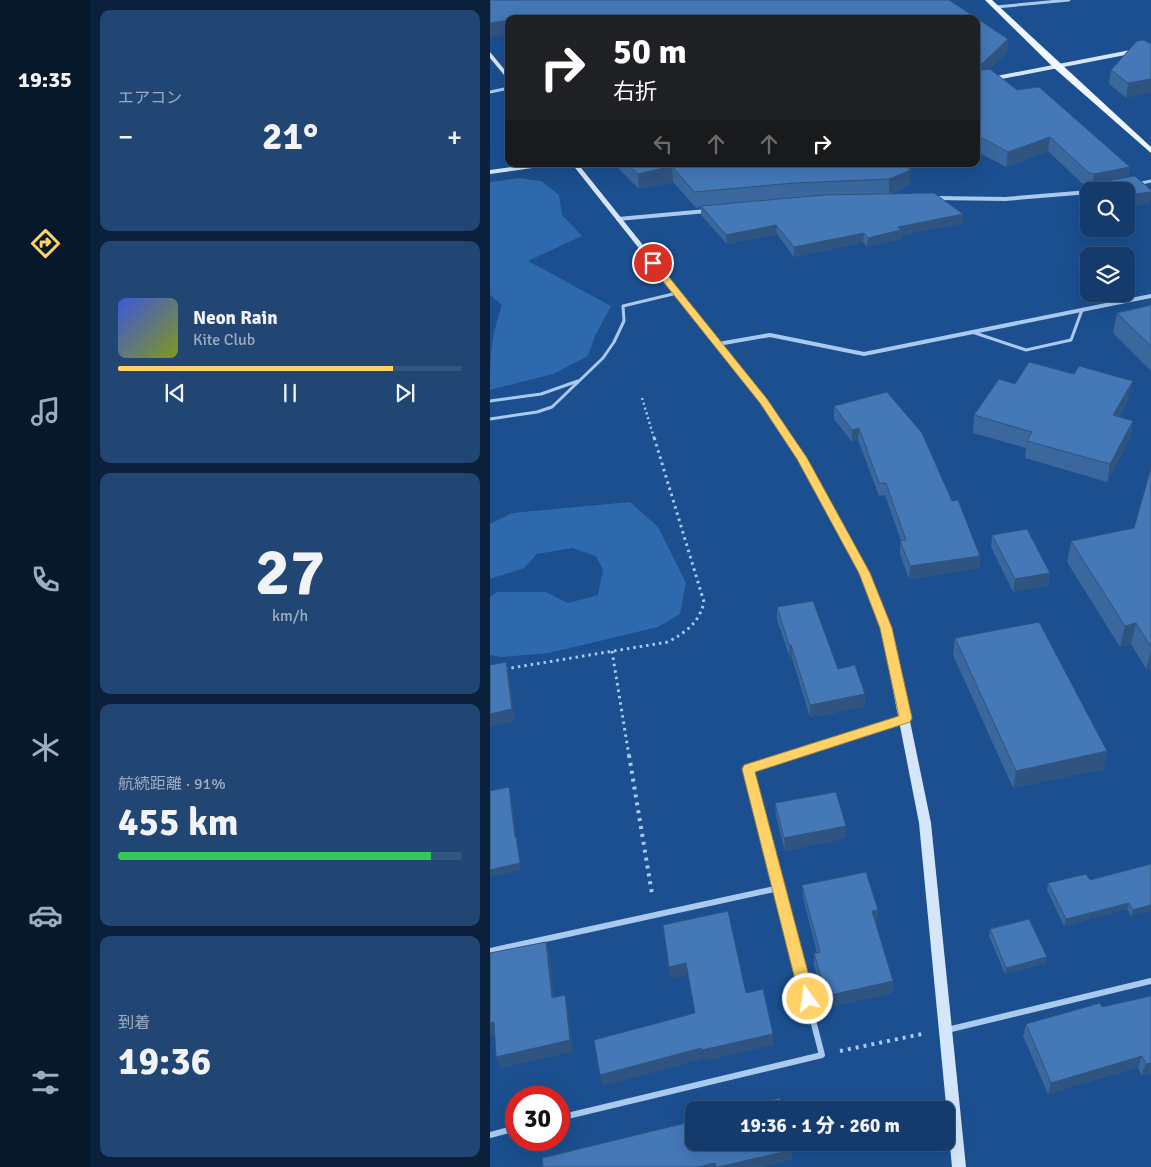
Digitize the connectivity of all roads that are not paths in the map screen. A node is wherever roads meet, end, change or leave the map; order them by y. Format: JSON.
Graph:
{"nodes":[{"id":1,"x":988,"y":0,"type":"edge"},
{"id":2,"x":1069,"y":0,"type":"edge"},
{"id":3,"x":996,"y":7,"type":"junction"},
{"id":4,"x":1151,"y":48,"type":"edge"},
{"id":5,"x":490,"y":54,"type":"edge"},
{"id":6,"x":1057,"y":66,"type":"junction"},
{"id":7,"x":505,"y":73,"type":"edge"},
{"id":8,"x":980,"y":81,"type":"edge"},
{"id":9,"x":505,"y":89,"type":"edge"},
{"id":10,"x":490,"y":92,"type":"edge"},
{"id":11,"x":1151,"y":151,"type":"edge"},
{"id":12,"x":525,"y":167,"type":"edge"},
{"id":13,"x":577,"y":167,"type":"edge"},
{"id":14,"x":490,"y":172,"type":"edge"},
{"id":15,"x":1151,"y":181,"type":"edge"},
{"id":16,"x":1135,"y":184,"type":"edge"},
{"id":17,"x":1080,"y":193,"type":"edge"},
{"id":18,"x":927,"y":198,"type":"edge"},
{"id":19,"x":717,"y":210,"type":"edge"},
{"id":20,"x":618,"y":219,"type":"junction"},
{"id":21,"x":677,"y":293,"type":"junction"},
{"id":22,"x":1151,"y":296,"type":"edge"},
{"id":23,"x":1082,"y":310,"type":"junction"},
{"id":24,"x":971,"y":332,"type":"junction"},
{"id":25,"x":718,"y":344,"type":"junction"},
{"id":26,"x":580,"y":380,"type":"junction"},
{"id":27,"x":490,"y":401,"type":"edge"},
{"id":28,"x":490,"y":419,"type":"edge"},
{"id":29,"x":905,"y":718,"type":"junction"},
{"id":30,"x":779,"y":888,"type":"junction"},
{"id":31,"x":490,"y":950,"type":"edge"},
{"id":32,"x":1151,"y":981,"type":"edge"},
{"id":33,"x":946,"y":1030,"type":"junction"},
{"id":34,"x":570,"y":1115,"type":"edge"},
{"id":35,"x":505,"y":1131,"type":"edge"},
{"id":36,"x":490,"y":1135,"type":"edge"},
{"id":37,"x":959,"y":1167,"type":"edge"}],
"edges":[{"from":1,"to":3,"type":"main road"},
{"from":2,"to":3,"type":"street"},
{"from":3,"to":6,"type":"main road"},
{"from":4,"to":6,"type":"street"},
{"from":5,"to":7,"type":"street"},
{"from":6,"to":8,"type":"street"},
{"from":6,"to":11,"type":"main road"},
{"from":9,"to":10,"type":"street"},
{"from":12,"to":14,"type":"street"},
{"from":13,"to":20,"type":"street"},
{"from":15,"to":16,"type":"street"},
{"from":17,"to":18,"type":"street"},
{"from":19,"to":20,"type":"street"},
{"from":20,"to":21,"type":"street"},
{"from":21,"to":25,"type":"street"},
{"from":21,"to":26,"type":"lane"},
{"from":22,"to":23,"type":"street"},
{"from":23,"to":24,"type":"street"},
{"from":23,"to":24,"type":"lane"},
{"from":24,"to":25,"type":"street"},
{"from":25,"to":29,"type":"street"},
{"from":26,"to":27,"type":"lane"},
{"from":26,"to":28,"type":"lane"},
{"from":29,"to":30,"type":"street"},
{"from":29,"to":33,"type":"street"},
{"from":30,"to":31,"type":"street"},
{"from":30,"to":34,"type":"street"},
{"from":32,"to":33,"type":"street"},
{"from":33,"to":37,"type":"street"},
{"from":35,"to":36,"type":"street"}]}
